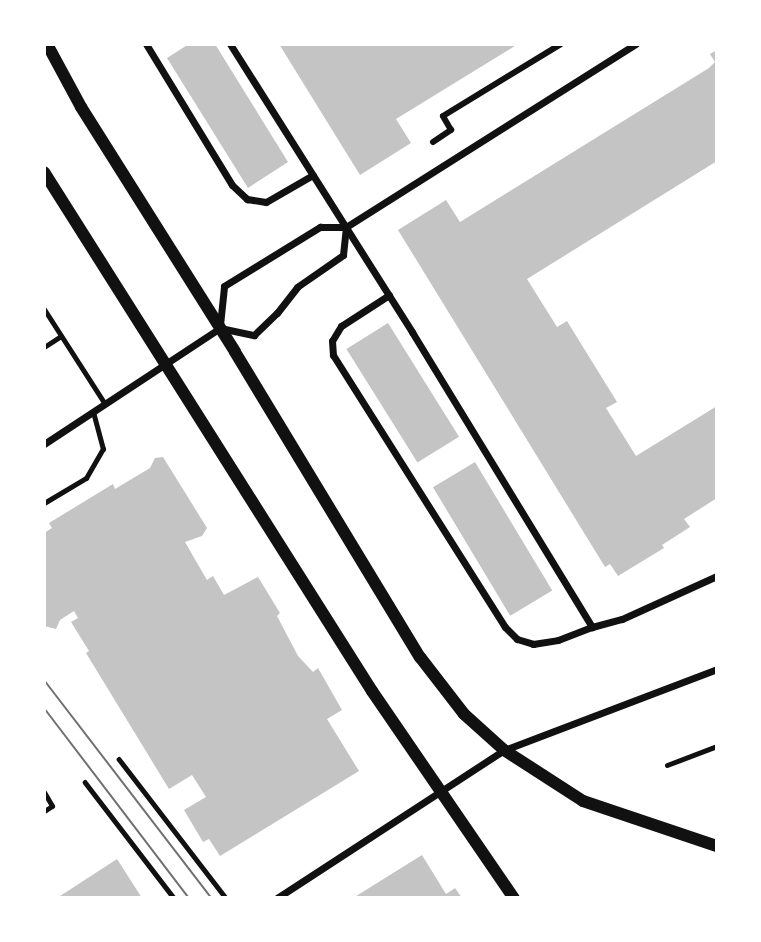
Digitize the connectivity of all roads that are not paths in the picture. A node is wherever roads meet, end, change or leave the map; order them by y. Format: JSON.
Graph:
{"nodes":[{"id":1,"x":47,"y":44,"type":"edge"},
{"id":2,"x":146,"y":44,"type":"edge"},
{"id":3,"x":230,"y":44,"type":"edge"},
{"id":4,"x":561,"y":44,"type":"edge"},
{"id":5,"x":636,"y":44,"type":"edge"},
{"id":6,"x":433,"y":142,"type":"dead end"},
{"id":7,"x":44,"y":172,"type":"edge"},
{"id":8,"x":313,"y":175,"type":"junction"},
{"id":9,"x":346,"y":226,"type":"junction"},
{"id":10,"x":389,"y":295,"type":"junction"},
{"id":11,"x":44,"y":309,"type":"edge"},
{"id":12,"x":220,"y":328,"type":"junction"},
{"id":13,"x":61,"y":337,"type":"junction"},
{"id":14,"x":44,"y":347,"type":"edge"},
{"id":15,"x":165,"y":362,"type":"junction"},
{"id":16,"x":104,"y":404,"type":"junction"},
{"id":17,"x":93,"y":412,"type":"junction"},
{"id":18,"x":44,"y":444,"type":"edge"},
{"id":19,"x":44,"y":503,"type":"edge"},
{"id":20,"x":717,"y":576,"type":"edge"},
{"id":21,"x":593,"y":626,"type":"junction"},
{"id":22,"x":717,"y":669,"type":"edge"},
{"id":23,"x":717,"y":746,"type":"edge"},
{"id":24,"x":504,"y":750,"type":"junction"},
{"id":25,"x":667,"y":765,"type":"dead end"},
{"id":26,"x":44,"y":792,"type":"edge"},
{"id":27,"x":441,"y":792,"type":"junction"},
{"id":28,"x":44,"y":811,"type":"edge"},
{"id":29,"x":717,"y":846,"type":"edge"},
{"id":30,"x":277,"y":898,"type":"edge"},
{"id":31,"x":514,"y":898,"type":"edge"}],
"edges":[{"from":1,"to":12,"type":"street"},
{"from":2,"to":8,"type":"street"},
{"from":3,"to":8,"type":"street"},
{"from":4,"to":6,"type":"street"},
{"from":5,"to":9,"type":"street"},
{"from":7,"to":15,"type":"street"},
{"from":8,"to":9,"type":"street"},
{"from":9,"to":10,"type":"street"},
{"from":9,"to":12,"type":"street"},
{"from":9,"to":12,"type":"street"},
{"from":10,"to":21,"type":"street"},
{"from":10,"to":21,"type":"street"},
{"from":11,"to":13,"type":"lane"},
{"from":12,"to":15,"type":"street"},
{"from":12,"to":24,"type":"street"},
{"from":13,"to":14,"type":"lane"},
{"from":13,"to":16,"type":"lane"},
{"from":15,"to":16,"type":"street"},
{"from":15,"to":27,"type":"street"},
{"from":16,"to":17,"type":"street"},
{"from":17,"to":18,"type":"street"},
{"from":17,"to":19,"type":"lane"},
{"from":20,"to":21,"type":"street"},
{"from":22,"to":24,"type":"street"},
{"from":23,"to":25,"type":"lane"},
{"from":24,"to":27,"type":"street"},
{"from":24,"to":29,"type":"street"},
{"from":26,"to":28,"type":"lane"},
{"from":27,"to":30,"type":"street"},
{"from":27,"to":31,"type":"street"}]}
